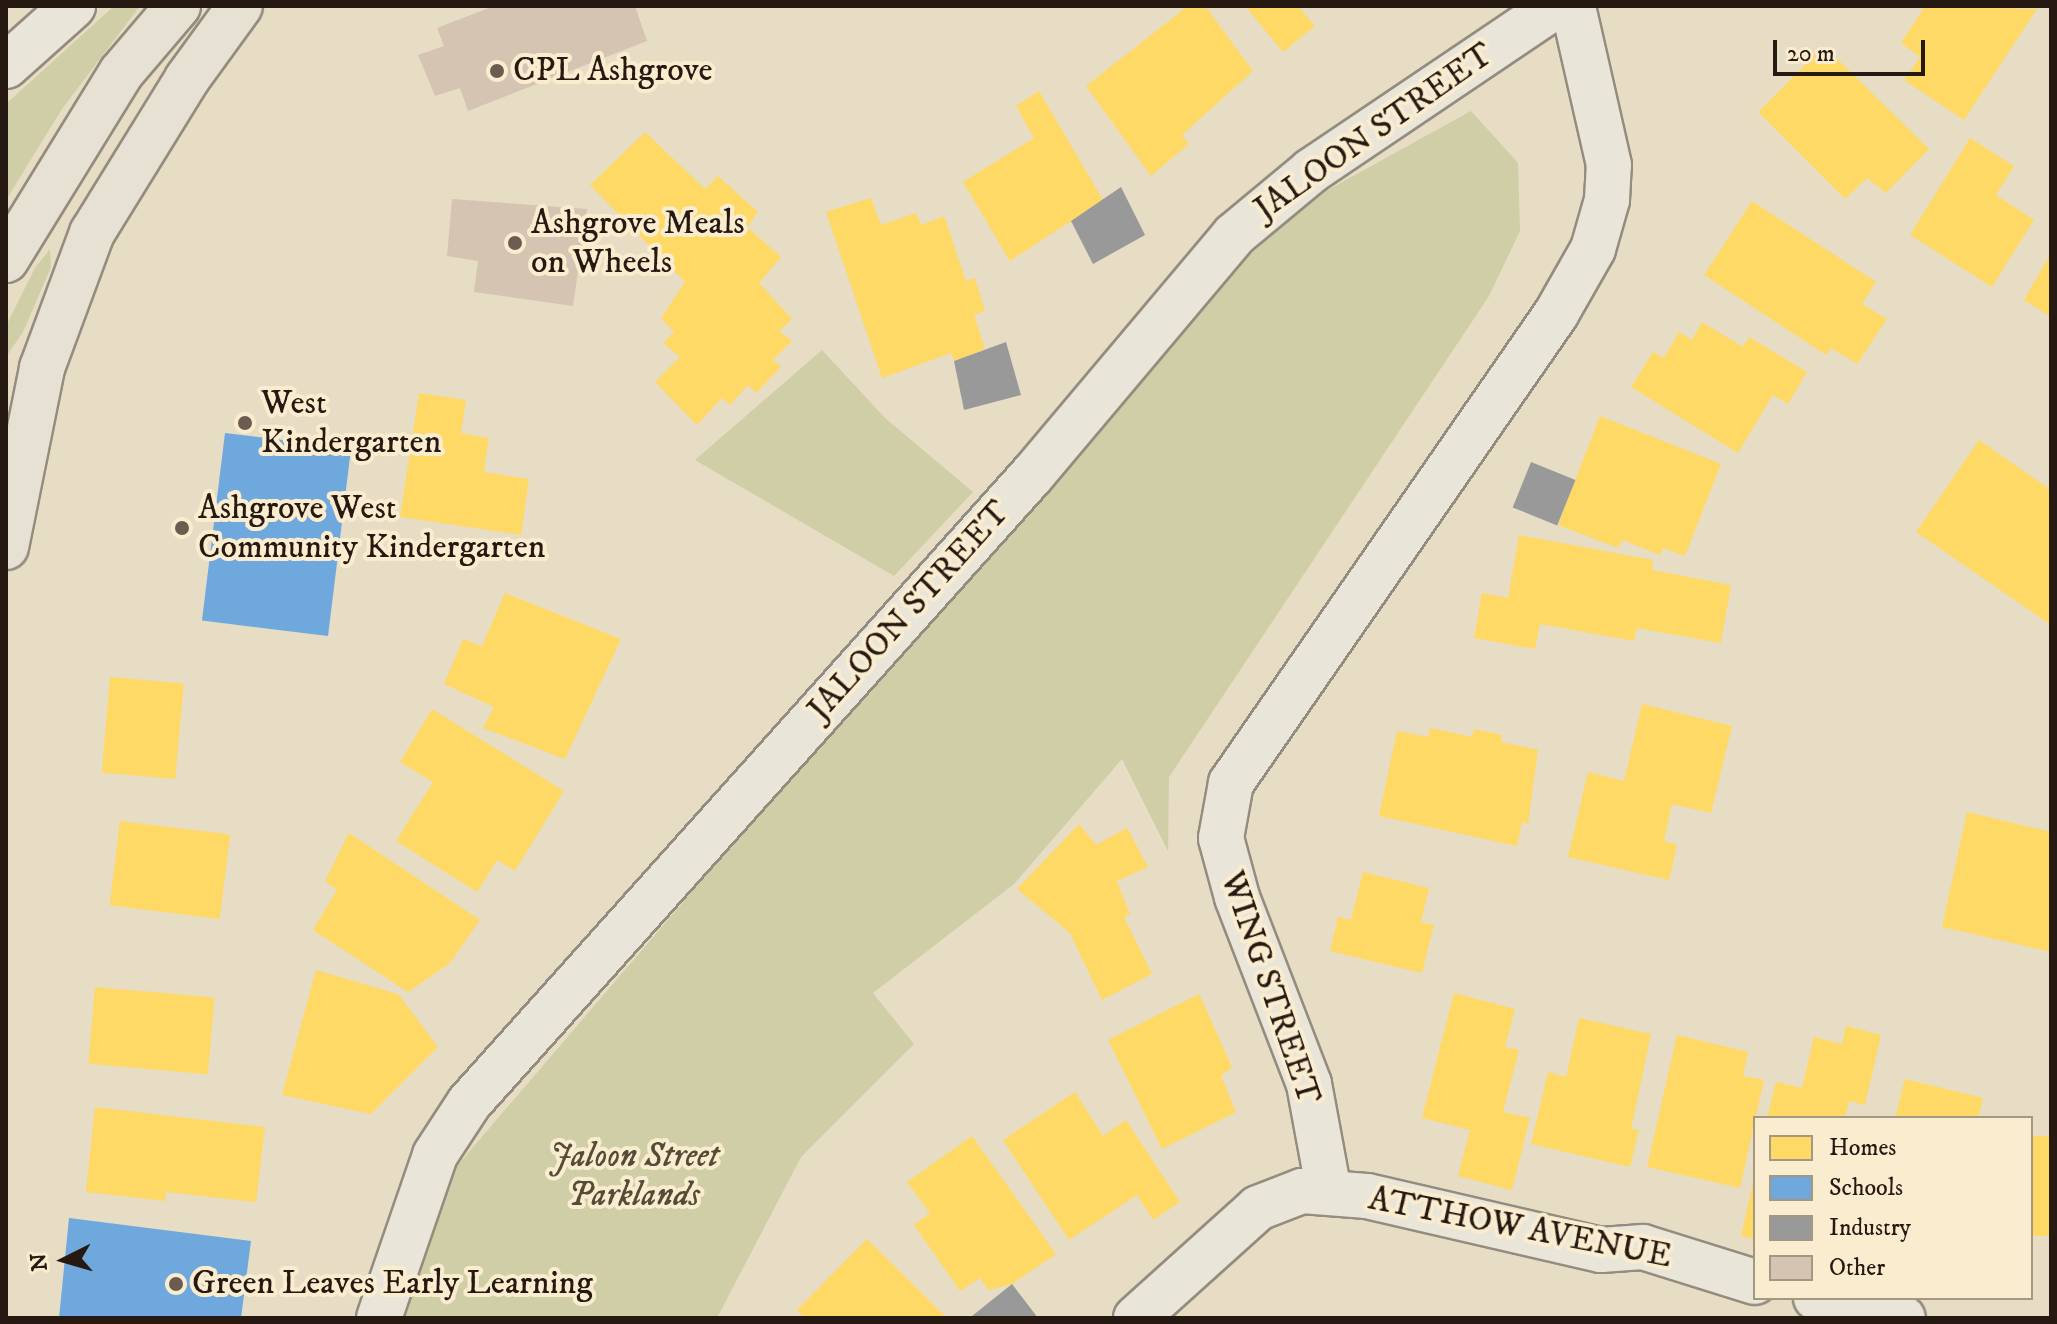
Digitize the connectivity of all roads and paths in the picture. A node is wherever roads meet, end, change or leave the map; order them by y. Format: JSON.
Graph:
{"nodes":[{"id":1,"x":73,"y":6,"type":"edge"},
{"id":2,"x":178,"y":6,"type":"edge"},
{"id":3,"x":240,"y":6,"type":"edge"},
{"id":4,"x":1556,"y":6,"type":"edge"},
{"id":5,"x":1573,"y":6,"type":"edge"},
{"id":6,"x":6,"y":66,"type":"edge"},
{"id":7,"x":6,"y":260,"type":"edge"},
{"id":8,"x":6,"y":547,"type":"edge"},
{"id":9,"x":1329,"y":1192,"type":"junction"},
{"id":10,"x":1753,"y":1281,"type":"edge"},
{"id":11,"x":1825,"y":1300,"type":"edge"},
{"id":12,"x":379,"y":1318,"type":"edge"},
{"id":13,"x":1136,"y":1318,"type":"edge"},
{"id":14,"x":1903,"y":1318,"type":"edge"}],
"edges":[{"from":1,"to":6,"type":"street"},
{"from":2,"to":7,"type":"main road"},
{"from":3,"to":8,"type":"main road"},
{"from":4,"to":12,"type":"street","name":"JALOON STREET"},
{"from":5,"to":9,"type":"street","name":"WING STREET"},
{"from":9,"to":10,"type":"street","name":"ATTHOW AVENUE"},
{"from":9,"to":13,"type":"street","name":"ATTHOW AVENUE"},
{"from":11,"to":14,"type":"street"}]}
